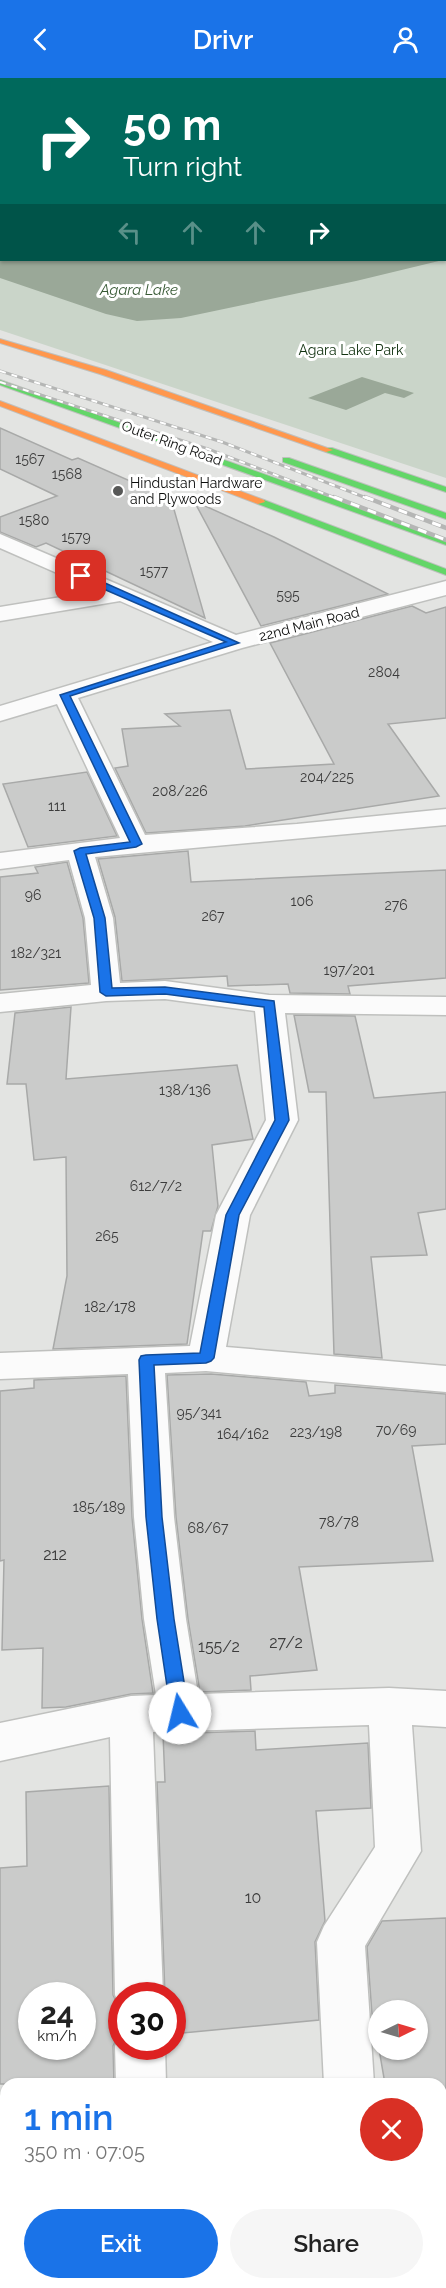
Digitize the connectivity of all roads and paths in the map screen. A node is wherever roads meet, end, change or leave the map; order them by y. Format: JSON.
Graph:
{"nodes":[{"id":1,"x":0,"y":341,"type":"edge"},
{"id":2,"x":0,"y":381,"type":"edge"},
{"id":3,"x":0,"y":403,"type":"edge"},
{"id":4,"x":275,"y":456,"type":"dead end"},
{"id":5,"x":446,"y":490,"type":"edge"},
{"id":6,"x":446,"y":516,"type":"edge"},
{"id":7,"x":0,"y":540,"type":"edge"},
{"id":8,"x":446,"y":542,"type":"edge"},
{"id":9,"x":446,"y":572,"type":"edge"},
{"id":10,"x":446,"y":588,"type":"edge"},
{"id":11,"x":122,"y":594,"type":"junction"},
{"id":12,"x":0,"y":614,"type":"edge"},
{"id":13,"x":234,"y":643,"type":"junction"},
{"id":14,"x":65,"y":695,"type":"junction"},
{"id":15,"x":0,"y":714,"type":"edge"},
{"id":16,"x":446,"y":817,"type":"edge"},
{"id":17,"x":136,"y":844,"type":"junction"},
{"id":18,"x":80,"y":851,"type":"junction"},
{"id":19,"x":0,"y":861,"type":"edge"},
{"id":20,"x":106,"y":992,"type":"junction"},
{"id":21,"x":0,"y":1003,"type":"edge"},
{"id":22,"x":269,"y":1004,"type":"junction"},
{"id":23,"x":446,"y":1005,"type":"edge"},
{"id":24,"x":206,"y":1358,"type":"junction"},
{"id":25,"x":146,"y":1360,"type":"junction"},
{"id":26,"x":0,"y":1366,"type":"edge"},
{"id":27,"x":446,"y":1379,"type":"edge"},
{"id":28,"x":388,"y":1706,"type":"junction"},
{"id":29,"x":446,"y":1709,"type":"edge"},
{"id":30,"x":180,"y":1713,"type":"junction"},
{"id":31,"x":131,"y":1714,"type":"junction"},
{"id":32,"x":0,"y":1742,"type":"edge"},
{"id":33,"x":139,"y":1982,"type":"edge"},
{"id":34,"x":140,"y":2060,"type":"edge"},
{"id":35,"x":141,"y":2078,"type":"edge"},
{"id":36,"x":349,"y":2078,"type":"edge"}],
"edges":[{"from":1,"to":5,"type":"main road"},
{"from":2,"to":8,"type":"main road","name":"Outer Ring Road"},
{"from":3,"to":9,"type":"main road"},
{"from":4,"to":6,"type":"main road"},
{"from":7,"to":11,"type":"street"},
{"from":10,"to":13,"type":"street","name":"22nd Main Road"},
{"from":11,"to":12,"type":"street"},
{"from":11,"to":13,"type":"street"},
{"from":13,"to":14,"type":"street","name":"22nd Main Road"},
{"from":14,"to":15,"type":"street","name":"22nd Main Road"},
{"from":14,"to":17,"type":"street"},
{"from":16,"to":17,"type":"street"},
{"from":17,"to":18,"type":"street"},
{"from":18,"to":19,"type":"street"},
{"from":18,"to":20,"type":"street"},
{"from":20,"to":21,"type":"street"},
{"from":20,"to":22,"type":"street"},
{"from":22,"to":23,"type":"street"},
{"from":22,"to":24,"type":"street"},
{"from":24,"to":25,"type":"street"},
{"from":24,"to":27,"type":"street"},
{"from":25,"to":26,"type":"street"},
{"from":25,"to":30,"type":"street"},
{"from":28,"to":29,"type":"street"},
{"from":28,"to":30,"type":"street"},
{"from":28,"to":36,"type":"street"},
{"from":30,"to":31,"type":"street"},
{"from":31,"to":32,"type":"street"},
{"from":31,"to":33,"type":"street"},
{"from":34,"to":35,"type":"street"}]}
